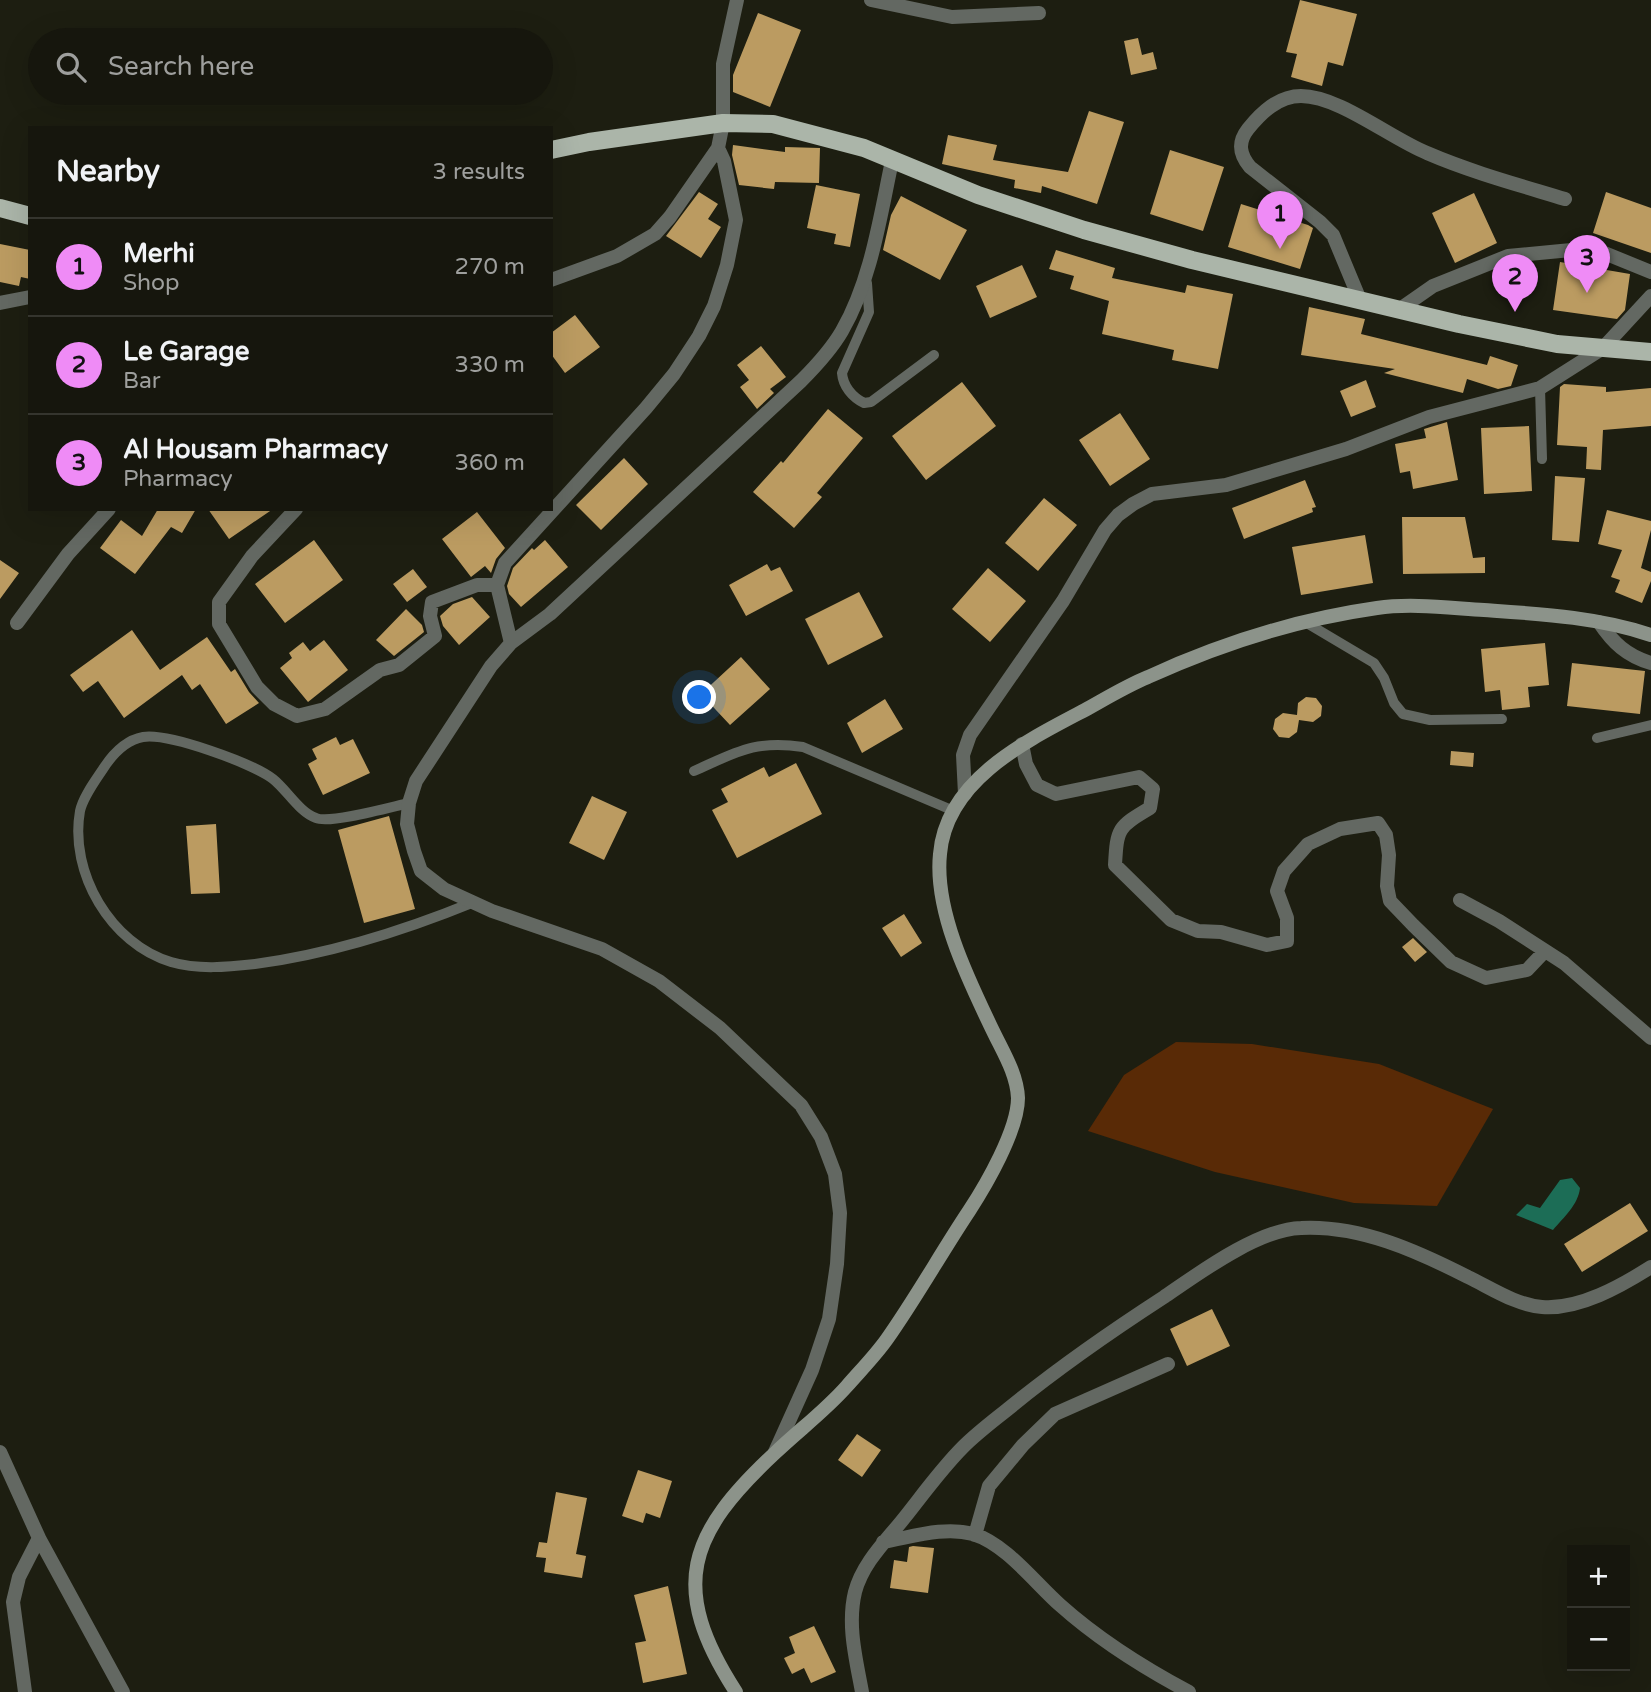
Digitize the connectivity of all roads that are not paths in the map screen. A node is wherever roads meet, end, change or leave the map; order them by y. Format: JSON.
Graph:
{"nodes":[{"id":1,"x":737,"y":0,"type":"edge"},
{"id":2,"x":871,"y":0,"type":"edge"},
{"id":3,"x":1039,"y":13,"type":"dead end"},
{"id":4,"x":723,"y":123,"type":"junction"},
{"id":5,"x":718,"y":148,"type":"junction"},
{"id":6,"x":553,"y":150,"type":"edge"},
{"id":7,"x":892,"y":161,"type":"junction"},
{"id":8,"x":1565,"y":199,"type":"dead end"},
{"id":9,"x":0,"y":208,"type":"edge"},
{"id":10,"x":28,"y":215,"type":"edge"},
{"id":11,"x":867,"y":267,"type":"junction"},
{"id":12,"x":1651,"y":272,"type":"edge"},
{"id":13,"x":553,"y":279,"type":"edge"},
{"id":14,"x":1651,"y":296,"type":"edge"},
{"id":15,"x":28,"y":297,"type":"edge"},
{"id":16,"x":1360,"y":300,"type":"junction"},
{"id":17,"x":0,"y":303,"type":"edge"},
{"id":18,"x":1400,"y":309,"type":"junction"},
{"id":19,"x":1603,"y":348,"type":"junction"},
{"id":20,"x":1651,"y":352,"type":"edge"},
{"id":21,"x":934,"y":355,"type":"dead end"},
{"id":22,"x":1540,"y":387,"type":"junction"},
{"id":23,"x":1542,"y":459,"type":"dead end"},
{"id":24,"x":553,"y":510,"type":"edge"},
{"id":25,"x":107,"y":511,"type":"edge"},
{"id":26,"x":294,"y":511,"type":"edge"},
{"id":27,"x":552,"y":511,"type":"edge"},
{"id":28,"x":497,"y":585,"type":"junction"},
{"id":29,"x":1305,"y":622,"type":"junction"},
{"id":30,"x":1599,"y":622,"type":"junction"},
{"id":31,"x":17,"y":623,"type":"dead end"},
{"id":32,"x":1651,"y":635,"type":"edge"},
{"id":33,"x":511,"y":643,"type":"junction"},
{"id":34,"x":1651,"y":663,"type":"edge"},
{"id":35,"x":1502,"y":719,"type":"dead end"},
{"id":36,"x":1651,"y":724,"type":"edge"},
{"id":37,"x":1597,"y":738,"type":"dead end"},
{"id":38,"x":1022,"y":744,"type":"junction"},
{"id":39,"x":694,"y":771,"type":"dead end"},
{"id":40,"x":965,"y":794,"type":"junction"},
{"id":41,"x":409,"y":803,"type":"junction"},
{"id":42,"x":954,"y":811,"type":"junction"},
{"id":43,"x":1460,"y":900,"type":"dead end"},
{"id":44,"x":474,"y":902,"type":"junction"},
{"id":45,"x":1545,"y":951,"type":"junction"},
{"id":46,"x":1651,"y":1038,"type":"edge"},
{"id":47,"x":1651,"y":1267,"type":"edge"},
{"id":48,"x":1168,"y":1364,"type":"dead end"},
{"id":49,"x":0,"y":1452,"type":"edge"},
{"id":50,"x":775,"y":1452,"type":"junction"},
{"id":51,"x":975,"y":1535,"type":"junction"},
{"id":52,"x":39,"y":1538,"type":"junction"},
{"id":53,"x":883,"y":1542,"type":"junction"},
{"id":54,"x":25,"y":1692,"type":"edge"},
{"id":55,"x":123,"y":1692,"type":"edge"},
{"id":56,"x":736,"y":1692,"type":"edge"},
{"id":57,"x":862,"y":1692,"type":"edge"},
{"id":58,"x":1189,"y":1692,"type":"edge"}],
"edges":[{"from":1,"to":4,"type":"street"},
{"from":2,"to":3,"type":"street"},
{"from":4,"to":5,"type":"street"},
{"from":4,"to":6,"type":"main road"},
{"from":4,"to":7,"type":"main road"},
{"from":5,"to":13,"type":"street"},
{"from":5,"to":24,"type":"street"},
{"from":7,"to":11,"type":"street"},
{"from":7,"to":16,"type":"main road"},
{"from":8,"to":16,"type":"street"},
{"from":9,"to":10,"type":"main road"},
{"from":11,"to":21,"type":"lane"},
{"from":11,"to":33,"type":"street"},
{"from":12,"to":18,"type":"street"},
{"from":14,"to":19,"type":"street"},
{"from":15,"to":17,"type":"street"},
{"from":16,"to":18,"type":"main road"},
{"from":18,"to":19,"type":"main road"},
{"from":19,"to":20,"type":"main road"},
{"from":19,"to":22,"type":"street"},
{"from":22,"to":23,"type":"lane"},
{"from":22,"to":40,"type":"street"},
{"from":25,"to":31,"type":"street"},
{"from":26,"to":28,"type":"street"},
{"from":27,"to":28,"type":"street"},
{"from":28,"to":33,"type":"street"},
{"from":29,"to":30,"type":"main road"},
{"from":29,"to":35,"type":"lane"},
{"from":29,"to":38,"type":"main road"},
{"from":30,"to":32,"type":"main road"},
{"from":30,"to":34,"type":"street"},
{"from":33,"to":41,"type":"street"},
{"from":36,"to":37,"type":"lane"},
{"from":38,"to":40,"type":"main road"},
{"from":38,"to":45,"type":"street"},
{"from":39,"to":42,"type":"lane"},
{"from":40,"to":42,"type":"main road"},
{"from":41,"to":44,"type":"street"},
{"from":41,"to":44,"type":"lane"},
{"from":42,"to":50,"type":"main road"},
{"from":43,"to":45,"type":"street"},
{"from":44,"to":50,"type":"street"},
{"from":45,"to":46,"type":"street"},
{"from":47,"to":53,"type":"street"},
{"from":48,"to":51,"type":"street"},
{"from":49,"to":52,"type":"street"},
{"from":50,"to":56,"type":"main road"},
{"from":51,"to":53,"type":"street"},
{"from":51,"to":58,"type":"street"},
{"from":52,"to":54,"type":"street"},
{"from":52,"to":55,"type":"street"},
{"from":53,"to":57,"type":"street"}]}
